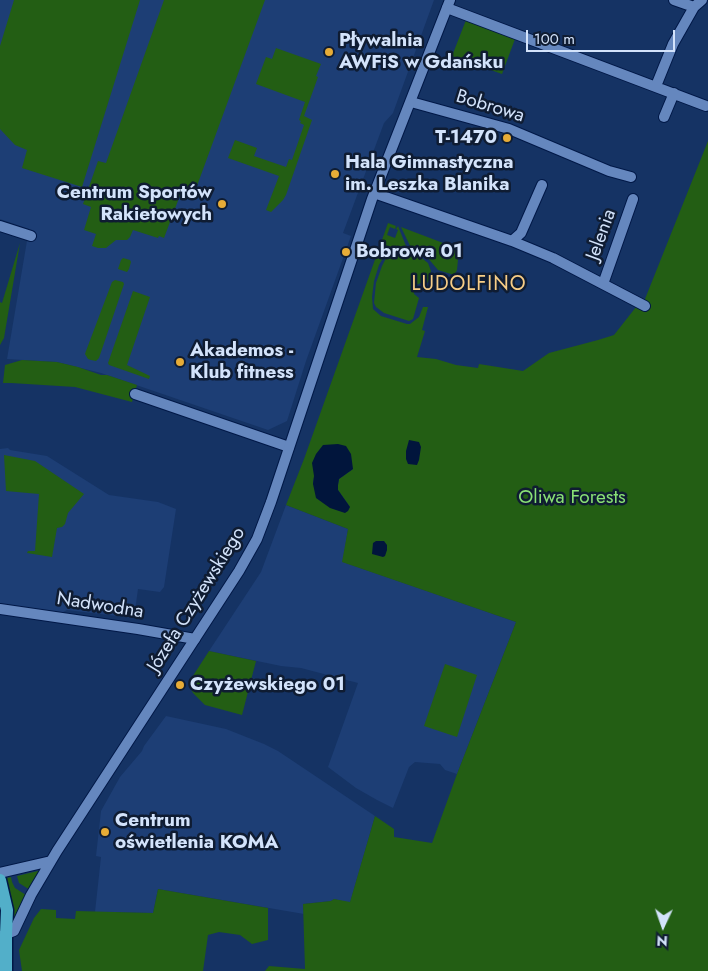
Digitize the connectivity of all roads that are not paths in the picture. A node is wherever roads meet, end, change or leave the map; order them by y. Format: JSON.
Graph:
{"nodes":[{"id":1,"x":674,"y":0,"type":"edge"},
{"id":2,"x":449,"y":4,"type":"edge"},
{"id":3,"x":698,"y":4,"type":"edge"},
{"id":4,"x":656,"y":86,"type":"junction"},
{"id":5,"x":674,"y":93,"type":"junction"},
{"id":6,"x":411,"y":102,"type":"junction"},
{"id":7,"x":706,"y":106,"type":"dead end"},
{"id":8,"x":664,"y":117,"type":"dead end"},
{"id":9,"x":631,"y":177,"type":"dead end"},
{"id":10,"x":542,"y":185,"type":"dead end"},
{"id":11,"x":374,"y":193,"type":"junction"},
{"id":12,"x":633,"y":199,"type":"dead end"},
{"id":13,"x":0,"y":226,"type":"edge"},
{"id":14,"x":31,"y":236,"type":"dead end"},
{"id":15,"x":512,"y":241,"type":"junction"},
{"id":16,"x":603,"y":284,"type":"junction"},
{"id":17,"x":644,"y":306,"type":"dead end"},
{"id":18,"x":135,"y":394,"type":"dead end"},
{"id":19,"x":288,"y":447,"type":"junction"},
{"id":20,"x":0,"y":609,"type":"edge"},
{"id":21,"x":195,"y":639,"type":"junction"},
{"id":22,"x":51,"y":861,"type":"junction"},
{"id":23,"x":0,"y":873,"type":"edge"},
{"id":24,"x":0,"y":880,"type":"edge"},
{"id":25,"x":3,"y":936,"type":"edge"},
{"id":26,"x":6,"y":971,"type":"edge"}],
"edges":[{"from":1,"to":3,"type":"street"},
{"from":2,"to":4,"type":"street"},
{"from":2,"to":6,"type":"street","name":"Józefa Czyżewskiego"},
{"from":3,"to":4,"type":"street"},
{"from":4,"to":5,"type":"street"},
{"from":5,"to":7,"type":"street"},
{"from":5,"to":8,"type":"street"},
{"from":6,"to":9,"type":"street","name":"Bobrowa"},
{"from":6,"to":11,"type":"street","name":"Józefa Czyżewskiego"},
{"from":10,"to":15,"type":"street"},
{"from":11,"to":15,"type":"street"},
{"from":11,"to":19,"type":"street","name":"Józefa Czyżewskiego"},
{"from":12,"to":16,"type":"street","name":"Jelenia"},
{"from":13,"to":14,"type":"street"},
{"from":15,"to":16,"type":"street"},
{"from":16,"to":17,"type":"street"},
{"from":18,"to":19,"type":"street"},
{"from":19,"to":21,"type":"street","name":"Józefa Czyżewskiego"},
{"from":20,"to":21,"type":"street","name":"Nadwodna"},
{"from":21,"to":22,"type":"street","name":"Józefa Czyżewskiego"},
{"from":22,"to":23,"type":"street"},
{"from":22,"to":25,"type":"street","name":"Józefa Czyżewskiego"},
{"from":24,"to":25,"type":"main road"},
{"from":25,"to":26,"type":"main road"}]}
